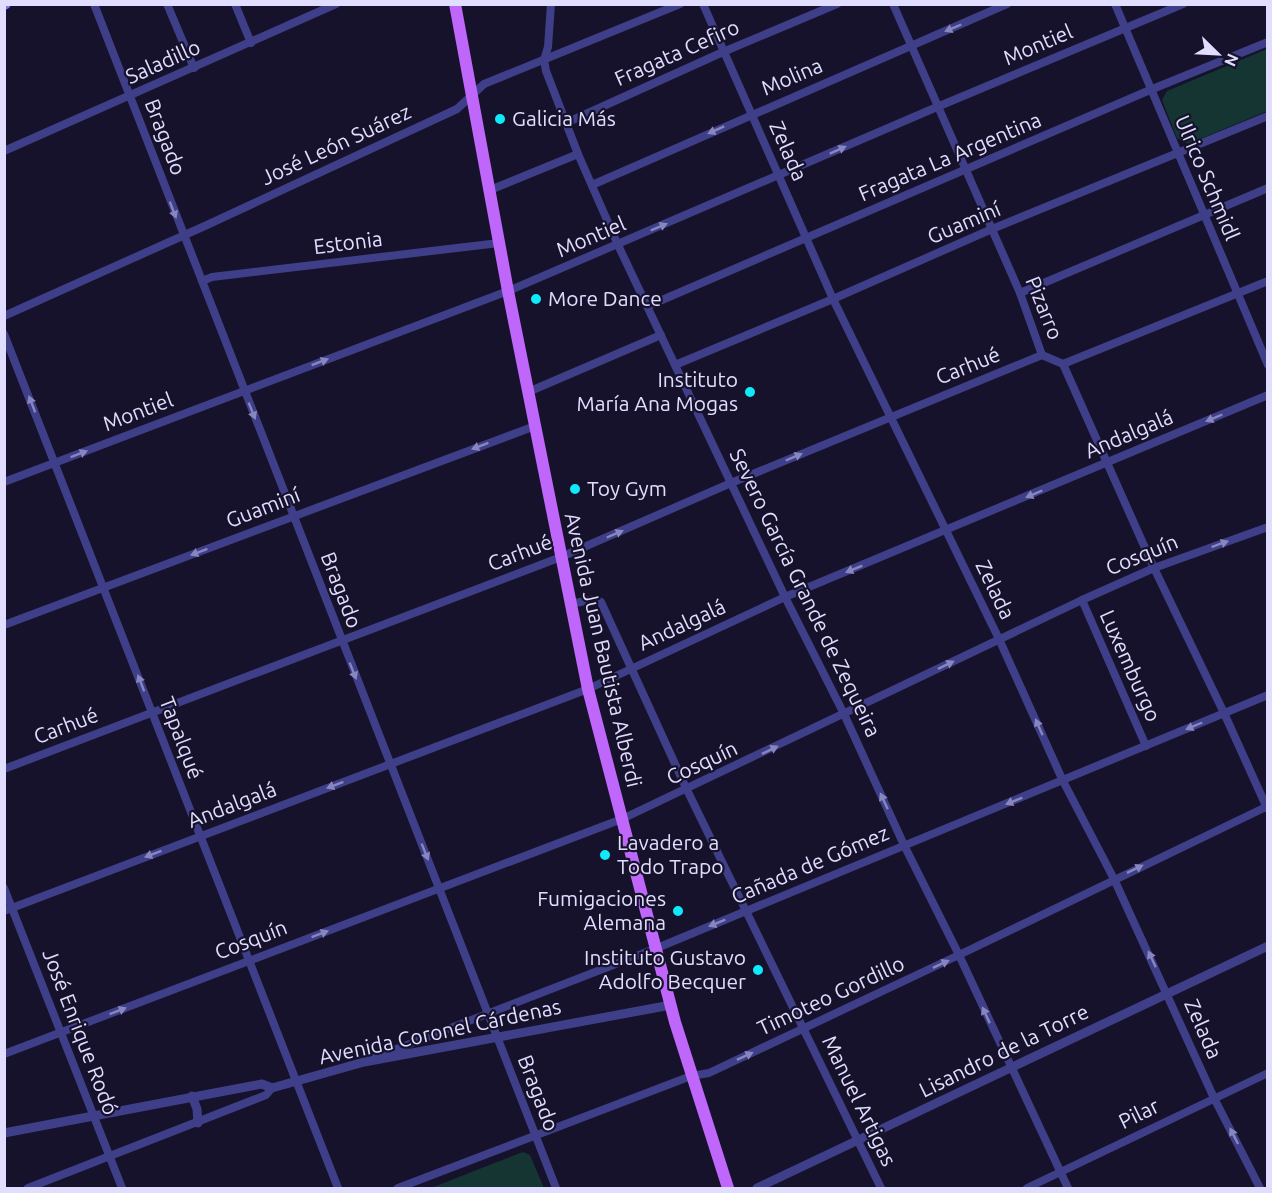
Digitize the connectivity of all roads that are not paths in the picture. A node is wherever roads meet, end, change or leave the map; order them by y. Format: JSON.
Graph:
{"nodes":[{"id":1,"x":94,"y":4,"type":"edge"},
{"id":2,"x":167,"y":4,"type":"edge"},
{"id":3,"x":235,"y":4,"type":"edge"},
{"id":4,"x":336,"y":4,"type":"edge"},
{"id":5,"x":455,"y":4,"type":"edge"},
{"id":6,"x":551,"y":4,"type":"edge"},
{"id":7,"x":680,"y":4,"type":"edge"},
{"id":8,"x":703,"y":4,"type":"edge"},
{"id":9,"x":837,"y":4,"type":"edge"},
{"id":10,"x":893,"y":4,"type":"edge"},
{"id":11,"x":1007,"y":4,"type":"edge"},
{"id":12,"x":1115,"y":4,"type":"edge"},
{"id":13,"x":1183,"y":4,"type":"edge"},
{"id":14,"x":1124,"y":29,"type":"junction"},
{"id":15,"x":1268,"y":42,"type":"edge"},
{"id":16,"x":251,"y":43,"type":"junction"},
{"id":17,"x":911,"y":46,"type":"junction"},
{"id":18,"x":723,"y":52,"type":"junction"},
{"id":19,"x":544,"y":60,"type":"junction"},
{"id":20,"x":194,"y":68,"type":"junction"},
{"id":21,"x":1150,"y":90,"type":"junction"},
{"id":22,"x":472,"y":95,"type":"junction"},
{"id":23,"x":130,"y":96,"type":"junction"},
{"id":24,"x":937,"y":107,"type":"junction"},
{"id":25,"x":752,"y":114,"type":"junction"},
{"id":26,"x":1268,"y":116,"type":"edge"},
{"id":27,"x":566,"y":123,"type":"junction"},
{"id":28,"x":4,"y":151,"type":"edge"},
{"id":29,"x":578,"y":154,"type":"junction"},
{"id":30,"x":1177,"y":154,"type":"junction"},
{"id":31,"x":966,"y":169,"type":"junction"},
{"id":32,"x":779,"y":176,"type":"junction"},
{"id":33,"x":592,"y":185,"type":"junction"},
{"id":34,"x":1268,"y":188,"type":"edge"},
{"id":35,"x":490,"y":190,"type":"junction"},
{"id":36,"x":1204,"y":215,"type":"junction"},
{"id":37,"x":992,"y":229,"type":"junction"},
{"id":38,"x":183,"y":235,"type":"junction"},
{"id":39,"x":806,"y":239,"type":"junction"},
{"id":40,"x":500,"y":243,"type":"junction"},
{"id":41,"x":618,"y":245,"type":"junction"},
{"id":42,"x":202,"y":281,"type":"junction"},
{"id":43,"x":1268,"y":281,"type":"edge"},
{"id":44,"x":508,"y":291,"type":"junction"},
{"id":45,"x":1020,"y":293,"type":"junction"},
{"id":46,"x":1237,"y":294,"type":"junction"},
{"id":47,"x":833,"y":299,"type":"junction"},
{"id":48,"x":648,"y":306,"type":"junction"},
{"id":49,"x":4,"y":315,"type":"edge"},
{"id":50,"x":4,"y":334,"type":"edge"},
{"id":51,"x":661,"y":335,"type":"junction"},
{"id":52,"x":1042,"y":355,"type":"junction"},
{"id":53,"x":1063,"y":364,"type":"junction"},
{"id":54,"x":675,"y":365,"type":"junction"},
{"id":55,"x":1268,"y":365,"type":"edge"},
{"id":56,"x":244,"y":391,"type":"junction"},
{"id":57,"x":528,"y":392,"type":"junction"},
{"id":58,"x":1268,"y":395,"type":"edge"},
{"id":59,"x":891,"y":417,"type":"junction"},
{"id":60,"x":535,"y":426,"type":"junction"},
{"id":61,"x":55,"y":463,"type":"junction"},
{"id":62,"x":1107,"y":463,"type":"junction"},
{"id":63,"x":4,"y":483,"type":"edge"},
{"id":64,"x":731,"y":483,"type":"junction"},
{"id":65,"x":294,"y":516,"type":"junction"},
{"id":66,"x":1268,"y":527,"type":"edge"},
{"id":67,"x":946,"y":531,"type":"junction"},
{"id":68,"x":561,"y":557,"type":"junction"},
{"id":69,"x":1154,"y":568,"type":"junction"},
{"id":70,"x":104,"y":588,"type":"junction"},
{"id":71,"x":785,"y":597,"type":"junction"},
{"id":72,"x":1082,"y":600,"type":"junction"},
{"id":73,"x":571,"y":604,"type":"junction"},
{"id":74,"x":4,"y":626,"type":"edge"},
{"id":75,"x":999,"y":639,"type":"junction"},
{"id":76,"x":341,"y":641,"type":"junction"},
{"id":77,"x":633,"y":668,"type":"junction"},
{"id":78,"x":588,"y":689,"type":"junction"},
{"id":79,"x":1268,"y":695,"type":"edge"},
{"id":80,"x":152,"y":712,"type":"junction"},
{"id":81,"x":1224,"y":713,"type":"junction"},
{"id":82,"x":844,"y":714,"type":"junction"},
{"id":83,"x":1146,"y":746,"type":"junction"},
{"id":84,"x":390,"y":764,"type":"junction"},
{"id":85,"x":4,"y":769,"type":"edge"},
{"id":86,"x":1063,"y":781,"type":"junction"},
{"id":87,"x":687,"y":790,"type":"junction"},
{"id":88,"x":1267,"y":807,"type":"edge"},
{"id":89,"x":622,"y":819,"type":"junction"},
{"id":90,"x":200,"y":836,"type":"junction"},
{"id":91,"x":904,"y":845,"type":"junction"},
{"id":92,"x":1114,"y":879,"type":"junction"},
{"id":93,"x":4,"y":888,"type":"edge"},
{"id":94,"x":439,"y":888,"type":"junction"},
{"id":95,"x":8,"y":909,"type":"edge"},
{"id":96,"x":747,"y":911,"type":"junction"},
{"id":97,"x":1268,"y":946,"type":"edge"},
{"id":98,"x":657,"y":948,"type":"junction"},
{"id":99,"x":959,"y":956,"type":"junction"},
{"id":100,"x":249,"y":960,"type":"junction"},
{"id":101,"x":1168,"y":994,"type":"junction"},
{"id":102,"x":671,"y":1005,"type":"junction"},
{"id":103,"x":488,"y":1013,"type":"junction"},
{"id":104,"x":804,"y":1028,"type":"junction"},
{"id":105,"x":61,"y":1033,"type":"junction"},
{"id":106,"x":498,"y":1037,"type":"junction"},
{"id":107,"x":4,"y":1054,"type":"edge"},
{"id":108,"x":364,"y":1062,"type":"junction"},
{"id":109,"x":1011,"y":1068,"type":"junction"},
{"id":110,"x":1268,"y":1073,"type":"edge"},
{"id":111,"x":691,"y":1076,"type":"junction"},
{"id":112,"x":296,"y":1082,"type":"junction"},
{"id":113,"x":272,"y":1088,"type":"junction"},
{"id":114,"x":192,"y":1096,"type":"junction"},
{"id":115,"x":1214,"y":1098,"type":"junction"},
{"id":116,"x":93,"y":1115,"type":"junction"},
{"id":117,"x":198,"y":1123,"type":"junction"},
{"id":118,"x":4,"y":1133,"type":"edge"},
{"id":119,"x":535,"y":1135,"type":"junction"},
{"id":120,"x":858,"y":1141,"type":"junction"},
{"id":121,"x":110,"y":1158,"type":"junction"},
{"id":122,"x":1061,"y":1173,"type":"junction"},
{"id":123,"x":28,"y":1188,"type":"edge"},
{"id":124,"x":122,"y":1188,"type":"edge"},
{"id":125,"x":338,"y":1188,"type":"edge"},
{"id":126,"x":398,"y":1188,"type":"edge"},
{"id":127,"x":556,"y":1188,"type":"edge"},
{"id":128,"x":729,"y":1188,"type":"edge"},
{"id":129,"x":757,"y":1188,"type":"edge"},
{"id":130,"x":881,"y":1188,"type":"edge"},
{"id":131,"x":1027,"y":1188,"type":"edge"},
{"id":132,"x":1068,"y":1188,"type":"edge"},
{"id":133,"x":1260,"y":1188,"type":"edge"}],
"edges":[{"from":1,"to":23,"type":"street","name":"Bragado"},
{"from":2,"to":20,"type":"street"},
{"from":3,"to":16,"type":"street"},
{"from":4,"to":16,"type":"street","name":"Saladillo"},
{"from":5,"to":22,"type":"main road","name":"Avenida Juan Bautista Alberdi"},
{"from":6,"to":19,"type":"street","name":"Severo García Grande de Zequeira"},
{"from":7,"to":19,"type":"street","name":"José León Suárez"},
{"from":8,"to":18,"type":"street","name":"Zelada"},
{"from":9,"to":18,"type":"street","name":"Fragata Cefiro"},
{"from":10,"to":17,"type":"street","name":"Pizarro"},
{"from":11,"to":17,"type":"street","name":"Molina","one_way":true},
{"from":12,"to":14,"type":"street","name":"Ulrico Schmidl"},
{"from":13,"to":14,"type":"street","name":"Montiel"},
{"from":14,"to":21,"type":"street","name":"Ulrico Schmidl"},
{"from":14,"to":24,"type":"street","name":"Montiel"},
{"from":15,"to":21,"type":"street","name":"Fragata La Argentina"},
{"from":16,"to":20,"type":"street","name":"Saladillo"},
{"from":17,"to":24,"type":"street","name":"Pizarro"},
{"from":17,"to":25,"type":"street","name":"Molina"},
{"from":18,"to":25,"type":"street","name":"Zelada"},
{"from":18,"to":27,"type":"street","name":"Fragata Cefiro"},
{"from":19,"to":22,"type":"street","name":"José León Suárez"},
{"from":19,"to":27,"type":"street","name":"Severo García Grande de Zequeira"},
{"from":20,"to":23,"type":"street","name":"Saladillo"},
{"from":21,"to":30,"type":"street","name":"Ulrico Schmidl"},
{"from":21,"to":31,"type":"street","name":"Fragata La Argentina"},
{"from":22,"to":35,"type":"main road","name":"Avenida Juan Bautista Alberdi"},
{"from":22,"to":38,"type":"street","name":"José León Suárez"},
{"from":23,"to":28,"type":"street","name":"Saladillo"},
{"from":23,"to":38,"type":"street","name":"Bragado","one_way":true},
{"from":24,"to":31,"type":"street","name":"Pizarro"},
{"from":32,"to":24,"type":"street","name":"Montiel","one_way":true},
{"from":25,"to":32,"type":"street","name":"Zelada"},
{"from":25,"to":33,"type":"street","name":"Molina","one_way":true},
{"from":26,"to":30,"type":"street","name":"Guaminí"},
{"from":27,"to":29,"type":"street","name":"Severo García Grande de Zequeira"},
{"from":29,"to":33,"type":"street","name":"Severo García Grande de Zequeira"},
{"from":29,"to":35,"type":"street"},
{"from":30,"to":36,"type":"street","name":"Ulrico Schmidl"},
{"from":30,"to":37,"type":"street","name":"Guaminí"},
{"from":31,"to":37,"type":"street","name":"Pizarro"},
{"from":31,"to":39,"type":"street","name":"Fragata La Argentina"},
{"from":32,"to":39,"type":"street","name":"Zelada"},
{"from":41,"to":32,"type":"street","name":"Montiel","one_way":true},
{"from":33,"to":41,"type":"street","name":"Severo García Grande de Zequeira"},
{"from":34,"to":36,"type":"street"},
{"from":35,"to":40,"type":"main road","name":"Avenida Juan Bautista Alberdi"},
{"from":36,"to":45,"type":"street"},
{"from":36,"to":46,"type":"street","name":"Ulrico Schmidl"},
{"from":37,"to":45,"type":"street","name":"Pizarro"},
{"from":37,"to":47,"type":"street","name":"Guaminí"},
{"from":38,"to":42,"type":"street","name":"Bragado"},
{"from":38,"to":49,"type":"street","name":"José León Suárez"},
{"from":39,"to":47,"type":"street","name":"Zelada"},
{"from":39,"to":48,"type":"street","name":"Fragata La Argentina"},
{"from":40,"to":42,"type":"street","name":"Estonia"},
{"from":40,"to":44,"type":"main road","name":"Avenida Juan Bautista Alberdi"},
{"from":41,"to":44,"type":"street","name":"Montiel"},
{"from":41,"to":48,"type":"street","name":"Severo García Grande de Zequeira"},
{"from":42,"to":56,"type":"street","name":"Bragado"},
{"from":43,"to":46,"type":"street"},
{"from":56,"to":44,"type":"street","name":"Montiel","one_way":true},
{"from":44,"to":57,"type":"main road","name":"Avenida Juan Bautista Alberdi"},
{"from":45,"to":52,"type":"street","name":"Pizarro"},
{"from":46,"to":53,"type":"street"},
{"from":46,"to":55,"type":"street","name":"Ulrico Schmidl"},
{"from":47,"to":54,"type":"street","name":"Guaminí"},
{"from":47,"to":59,"type":"street","name":"Zelada"},
{"from":48,"to":51,"type":"street","name":"Severo García Grande de Zequeira"},
{"from":61,"to":50,"type":"street","name":"Tapalqué","one_way":true},
{"from":51,"to":54,"type":"street","name":"Severo García Grande de Zequeira"},
{"from":51,"to":57,"type":"street"},
{"from":52,"to":53,"type":"street","name":"Pizarro"},
{"from":52,"to":59,"type":"street","name":"Carhué"},
{"from":53,"to":62,"type":"street","name":"Pizarro"},
{"from":54,"to":64,"type":"street","name":"Severo García Grande de Zequeira"},
{"from":61,"to":56,"type":"street","name":"Montiel","one_way":true},
{"from":56,"to":65,"type":"street","name":"Bragado","one_way":true},
{"from":57,"to":60,"type":"main road","name":"Avenida Juan Bautista Alberdi"},
{"from":58,"to":62,"type":"street","name":"Andalgalá","one_way":true},
{"from":64,"to":59,"type":"street","name":"Carhué","one_way":true},
{"from":59,"to":67,"type":"street","name":"Zelada"},
{"from":60,"to":65,"type":"street","name":"Guaminí","one_way":true},
{"from":60,"to":68,"type":"main road","name":"Avenida Juan Bautista Alberdi"},
{"from":61,"to":63,"type":"street","name":"Montiel"},
{"from":61,"to":70,"type":"street","name":"Tapalqué"},
{"from":62,"to":67,"type":"street","name":"Andalgalá","one_way":true},
{"from":62,"to":69,"type":"street","name":"Pizarro"},
{"from":68,"to":64,"type":"street","name":"Carhué","one_way":true},
{"from":64,"to":71,"type":"street","name":"Severo García Grande de Zequeira"},
{"from":65,"to":70,"type":"street","name":"Guaminí","one_way":true},
{"from":65,"to":76,"type":"street","name":"Bragado"},
{"from":69,"to":66,"type":"street","name":"Cosquín","one_way":true},
{"from":67,"to":71,"type":"street","name":"Andalgalá","one_way":true},
{"from":67,"to":75,"type":"street","name":"Zelada"},
{"from":68,"to":73,"type":"main road","name":"Avenida Juan Bautista Alberdi"},
{"from":68,"to":76,"type":"street","name":"Carhué"},
{"from":69,"to":72,"type":"street","name":"Cosquín"},
{"from":69,"to":81,"type":"street","name":"Pizarro"},
{"from":70,"to":74,"type":"street","name":"Guaminí"},
{"from":80,"to":70,"type":"street","name":"Tapalqué","one_way":true},
{"from":71,"to":77,"type":"street","name":"Andalgalá"},
{"from":71,"to":82,"type":"street","name":"Severo García Grande de Zequeira"},
{"from":72,"to":75,"type":"street","name":"Cosquín"},
{"from":72,"to":83,"type":"street","name":"Luxemburgo"},
{"from":73,"to":77,"type":"street","name":"Manuel Artigas"},
{"from":73,"to":78,"type":"main road","name":"Avenida Juan Bautista Alberdi"},
{"from":82,"to":75,"type":"street","name":"Cosquín","one_way":true},
{"from":86,"to":75,"type":"street","name":"Zelada","one_way":true},
{"from":76,"to":80,"type":"street","name":"Carhué"},
{"from":76,"to":84,"type":"street","name":"Bragado","one_way":true},
{"from":77,"to":78,"type":"street","name":"Andalgalá"},
{"from":77,"to":87,"type":"street","name":"Manuel Artigas"},
{"from":78,"to":84,"type":"street","name":"Andalgalá"},
{"from":78,"to":89,"type":"main road","name":"Avenida Juan Bautista Alberdi"},
{"from":79,"to":81,"type":"street","name":"Cañada de Gómez"},
{"from":80,"to":85,"type":"street","name":"Carhué"},
{"from":80,"to":90,"type":"street","name":"Tapalqué"},
{"from":81,"to":83,"type":"street","name":"Cañada de Gómez","one_way":true},
{"from":81,"to":88,"type":"street","name":"Pizarro"},
{"from":87,"to":82,"type":"street","name":"Cosquín","one_way":true},
{"from":91,"to":82,"type":"street","name":"Severo García Grande de Zequeira","one_way":true},
{"from":83,"to":86,"type":"street","name":"Cañada de Gómez"},
{"from":84,"to":90,"type":"street","name":"Andalgalá","one_way":true},
{"from":84,"to":94,"type":"street","name":"Bragado","one_way":true},
{"from":86,"to":91,"type":"street","name":"Cañada de Gómez","one_way":true},
{"from":86,"to":92,"type":"street","name":"Zelada"},
{"from":87,"to":89,"type":"street","name":"Cosquín"},
{"from":87,"to":96,"type":"street","name":"Manuel Artigas"},
{"from":92,"to":88,"type":"street","name":"Timoteo Gordillo","one_way":true},
{"from":89,"to":94,"type":"street","name":"Cosquín"},
{"from":89,"to":98,"type":"main road","name":"Avenida Juan Bautista Alberdi"},
{"from":90,"to":95,"type":"street","name":"Andalgalá","one_way":true},
{"from":90,"to":100,"type":"street","name":"Tapalqué"},
{"from":91,"to":96,"type":"street","name":"Cañada de Gómez"},
{"from":91,"to":99,"type":"street","name":"Severo García Grande de Zequeira"},
{"from":92,"to":99,"type":"street","name":"Timoteo Gordillo"},
{"from":101,"to":92,"type":"street","name":"Zelada","one_way":true},
{"from":93,"to":95,"type":"street","name":"José Enrique Rodó"},
{"from":100,"to":94,"type":"street","name":"Cosquín","one_way":true},
{"from":94,"to":103,"type":"street","name":"Bragado"},
{"from":95,"to":105,"type":"street","name":"José Enrique Rodó"},
{"from":96,"to":98,"type":"street","name":"Cañada de Gómez","one_way":true},
{"from":96,"to":104,"type":"street","name":"Manuel Artigas"},
{"from":97,"to":101,"type":"street","name":"Lisandro de la Torre"},
{"from":98,"to":102,"type":"main road","name":"Avenida Juan Bautista Alberdi"},
{"from":98,"to":103,"type":"street","name":"Cañada de Gómez"},
{"from":104,"to":99,"type":"street","name":"Timoteo Gordillo","one_way":true},
{"from":109,"to":99,"type":"street","name":"Severo García Grande de Zequeira","one_way":true},
{"from":105,"to":100,"type":"street","name":"Cosquín","one_way":true},
{"from":100,"to":112,"type":"street","name":"Tapalqué"},
{"from":101,"to":109,"type":"street","name":"Lisandro de la Torre"},
{"from":101,"to":115,"type":"street","name":"Zelada"},
{"from":102,"to":106,"type":"street","name":"Avenida Coronel Cárdenas"},
{"from":102,"to":111,"type":"main road","name":"Avenida Juan Bautista Alberdi"},
{"from":103,"to":106,"type":"street","name":"Bragado"},
{"from":103,"to":108,"type":"street","name":"Cañada de Gómez"},
{"from":111,"to":104,"type":"street","name":"Timoteo Gordillo","one_way":true},
{"from":104,"to":120,"type":"street","name":"Manuel Artigas"},
{"from":105,"to":107,"type":"street","name":"Cosquín"},
{"from":105,"to":116,"type":"street","name":"José Enrique Rodó"},
{"from":106,"to":108,"type":"street","name":"Avenida Coronel Cárdenas"},
{"from":106,"to":119,"type":"street","name":"Bragado"},
{"from":108,"to":112,"type":"street","name":"Avenida Coronel Cárdenas"},
{"from":109,"to":120,"type":"street","name":"Lisandro de la Torre"},
{"from":109,"to":122,"type":"street","name":"Severo García Grande de Zequeira"},
{"from":110,"to":115,"type":"street","name":"Pilar"},
{"from":111,"to":119,"type":"street","name":"Timoteo Gordillo"},
{"from":111,"to":128,"type":"main road","name":"Avenida Juan Bautista Alberdi"},
{"from":112,"to":113,"type":"street","name":"Avenida Coronel Cárdenas"},
{"from":112,"to":125,"type":"street","name":"Tapalqué"},
{"from":113,"to":114,"type":"street","name":"Avenida Coronel Cárdenas"},
{"from":113,"to":117,"type":"street"},
{"from":114,"to":116,"type":"street","name":"Avenida Coronel Cárdenas"},
{"from":114,"to":117,"type":"street"},
{"from":115,"to":122,"type":"street","name":"Pilar"},
{"from":133,"to":115,"type":"street","name":"Zelada","one_way":true},
{"from":116,"to":118,"type":"street","name":"Avenida Coronel Cárdenas"},
{"from":116,"to":121,"type":"street","name":"José Enrique Rodó"},
{"from":117,"to":121,"type":"street"},
{"from":119,"to":126,"type":"street","name":"Timoteo Gordillo"},
{"from":119,"to":127,"type":"street","name":"Bragado"},
{"from":120,"to":129,"type":"street","name":"Lisandro de la Torre"},
{"from":120,"to":130,"type":"street","name":"Manuel Artigas"},
{"from":121,"to":123,"type":"street"},
{"from":121,"to":124,"type":"street","name":"José Enrique Rodó"},
{"from":122,"to":131,"type":"street","name":"Pilar"},
{"from":122,"to":132,"type":"street","name":"Severo García Grande de Zequeira"}]}
